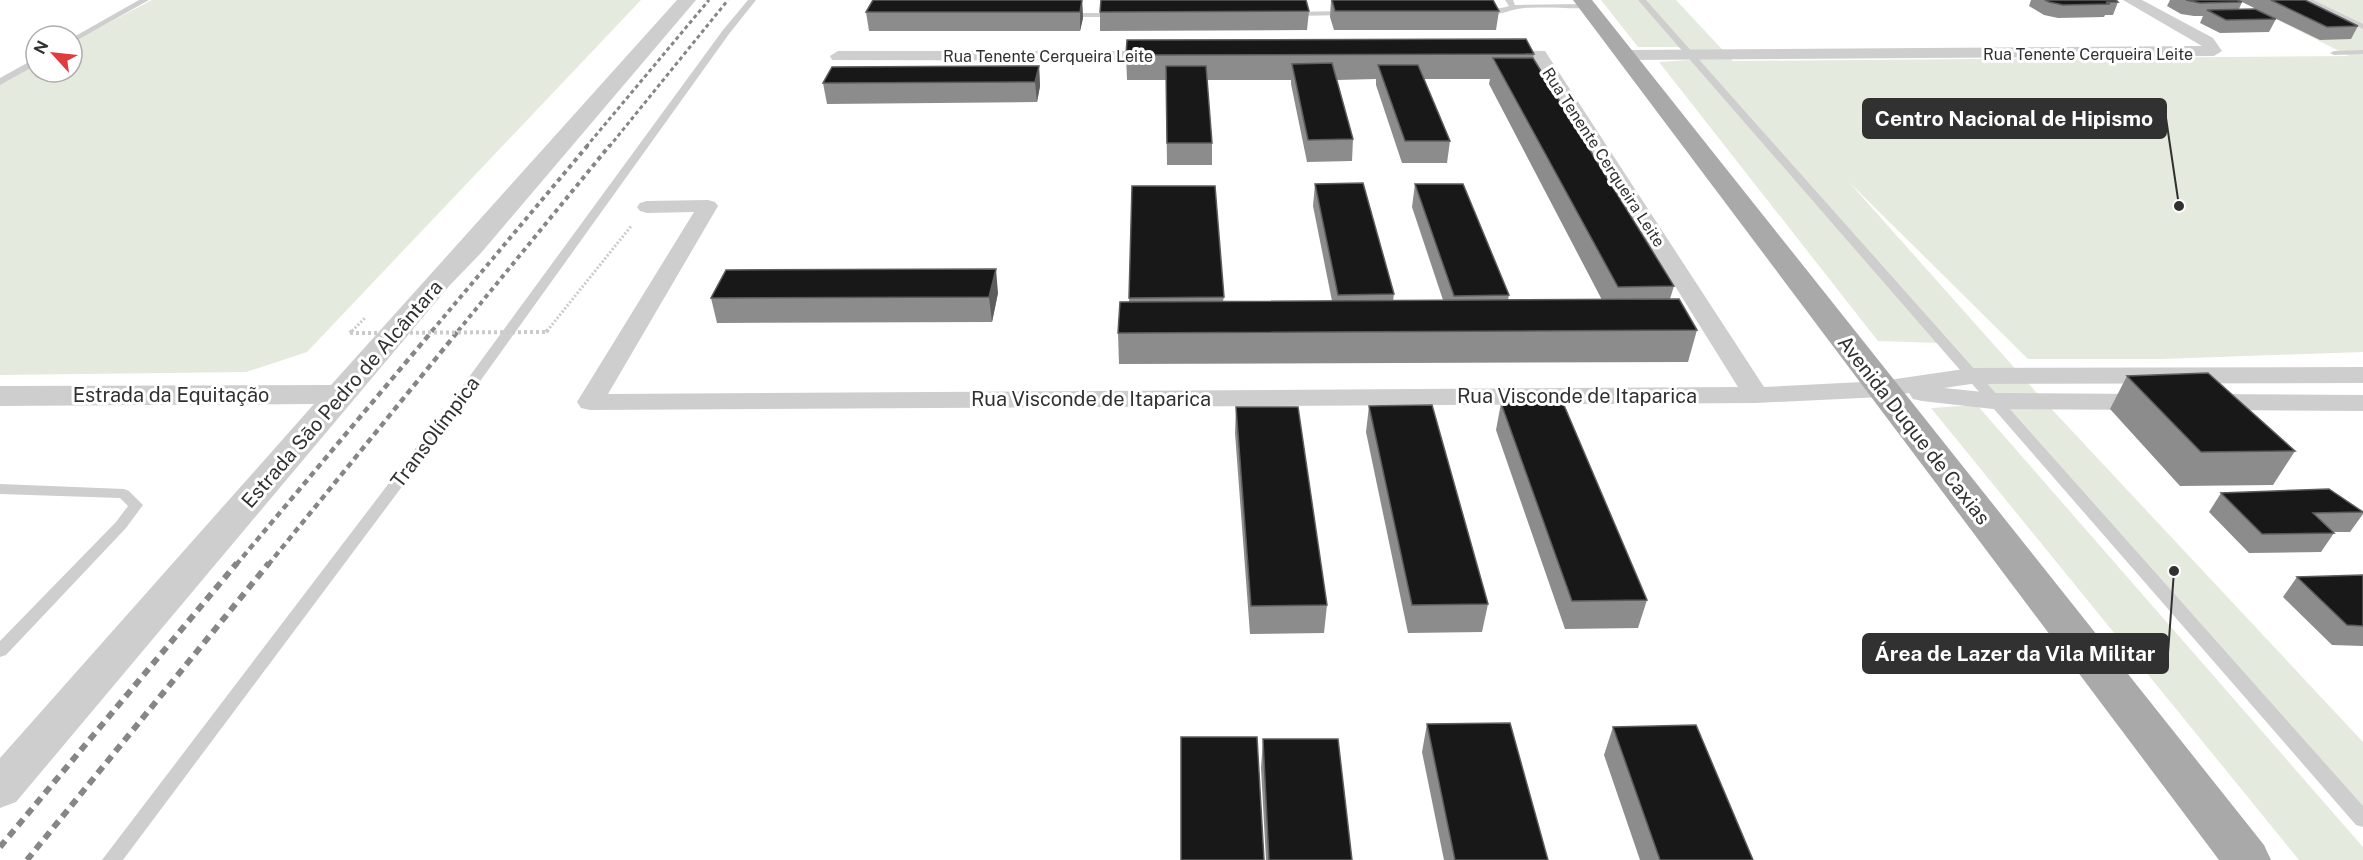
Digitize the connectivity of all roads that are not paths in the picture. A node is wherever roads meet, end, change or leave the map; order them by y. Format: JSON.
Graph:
{"nodes":[{"id":1,"x":145,"y":0,"type":"edge"},
{"id":2,"x":687,"y":0,"type":"edge"},
{"id":3,"x":752,"y":0,"type":"edge"},
{"id":4,"x":1642,"y":0,"type":"edge"},
{"id":5,"x":2131,"y":0,"type":"edge"},
{"id":6,"x":2307,"y":0,"type":"edge"},
{"id":7,"x":1511,"y":3,"type":"edge"},
{"id":8,"x":1584,"y":3,"type":"edge"},
{"id":9,"x":1468,"y":12,"type":"edge"},
{"id":10,"x":1357,"y":13,"type":"edge"},
{"id":11,"x":1276,"y":14,"type":"edge"},
{"id":12,"x":1067,"y":15,"type":"edge"},
{"id":13,"x":1125,"y":15,"type":"edge"},
{"id":14,"x":2363,"y":27,"type":"edge"},
{"id":15,"x":84,"y":34,"type":"edge"},
{"id":16,"x":2334,"y":52,"type":"dead end"},
{"id":17,"x":2363,"y":52,"type":"edge"},
{"id":18,"x":1479,"y":55,"type":"edge"},
{"id":19,"x":1624,"y":55,"type":"junction"},
{"id":20,"x":838,"y":56,"type":"dead end"},
{"id":21,"x":1183,"y":56,"type":"edge"},
{"id":22,"x":1693,"y":56,"type":"junction"},
{"id":23,"x":24,"y":68,"type":"edge"},
{"id":24,"x":0,"y":82,"type":"edge"},
{"id":25,"x":647,"y":207,"type":"road end"},
{"id":26,"x":2363,"y":375,"type":"edge"},
{"id":27,"x":1971,"y":376,"type":"junction"},
{"id":28,"x":1882,"y":389,"type":"junction"},
{"id":29,"x":343,"y":394,"type":"junction"},
{"id":30,"x":1756,"y":395,"type":"junction"},
{"id":31,"x":0,"y":396,"type":"edge"},
{"id":32,"x":1993,"y":401,"type":"junction"},
{"id":33,"x":2363,"y":403,"type":"edge"},
{"id":34,"x":0,"y":489,"type":"edge"},
{"id":35,"x":0,"y":651,"type":"edge"},
{"id":36,"x":0,"y":789,"type":"edge"},
{"id":37,"x":2363,"y":819,"type":"edge"},
{"id":38,"x":112,"y":860,"type":"edge"},
{"id":39,"x":2247,"y":860,"type":"edge"}],
"edges":[{"from":1,"to":15,"type":"lane"},
{"from":2,"to":29,"type":"street","name":"Estrada São Pedro de Alcântara"},
{"from":3,"to":38,"type":"lane","name":"TransOlímpica"},
{"from":4,"to":22,"type":"lane"},
{"from":5,"to":22,"type":"street","name":"Rua Tenente Cerqueira Leite"},
{"from":6,"to":14,"type":"lane"},
{"from":7,"to":8,"type":"lane"},
{"from":7,"to":9,"type":"lane"},
{"from":8,"to":19,"type":"main road","name":"Avenida Duque de Caxias"},
{"from":10,"to":11,"type":"lane"},
{"from":12,"to":13,"type":"lane"},
{"from":16,"to":17,"type":"lane"},
{"from":18,"to":30,"type":"street","name":"Rua Tenente Cerqueira Leite"},
{"from":19,"to":22,"type":"street","name":"Rua Tenente Cerqueira Leite"},
{"from":19,"to":28,"type":"main road","name":"Avenida Duque de Caxias"},
{"from":20,"to":21,"type":"street","name":"Rua Tenente Cerqueira Leite"},
{"from":22,"to":27,"type":"lane"},
{"from":23,"to":24,"type":"lane"},
{"from":25,"to":30,"type":"street","name":"Rua Visconde de Itaparica"},
{"from":26,"to":27,"type":"street","name":"Rua Visconde de Itaparica"},
{"from":27,"to":28,"type":"street","name":"Rua Visconde de Itaparica"},
{"from":27,"to":32,"type":"lane"},
{"from":28,"to":30,"type":"street","name":"Rua Visconde de Itaparica"},
{"from":28,"to":32,"type":"street","name":"Rua Visconde de Itaparica"},
{"from":28,"to":39,"type":"main road","name":"Avenida Duque de Caxias"},
{"from":29,"to":31,"type":"street","name":"Estrada da Equitação"},
{"from":29,"to":36,"type":"street","name":"Estrada São Pedro de Alcântara"},
{"from":32,"to":33,"type":"street","name":"Rua Visconde de Itaparica"},
{"from":32,"to":37,"type":"lane"},
{"from":34,"to":35,"type":"lane"}]}
